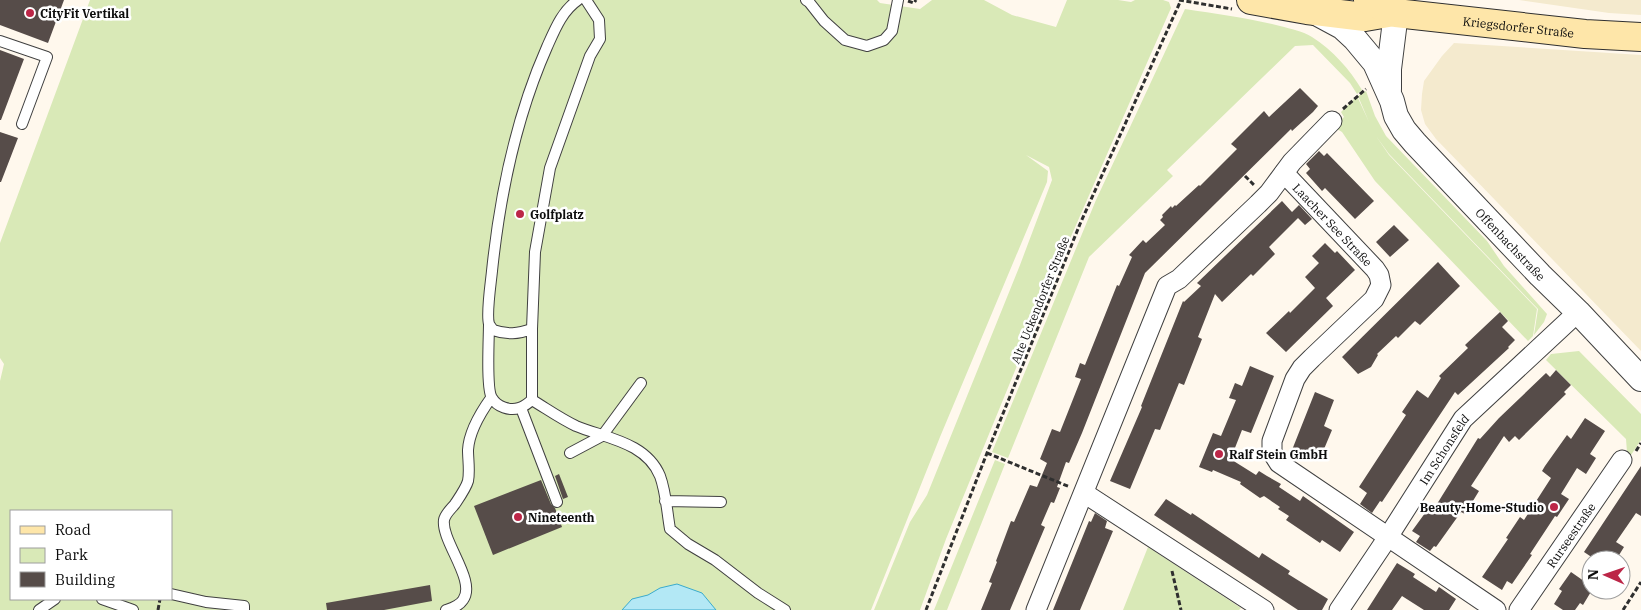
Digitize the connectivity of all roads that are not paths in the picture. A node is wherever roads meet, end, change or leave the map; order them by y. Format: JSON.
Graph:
{"nodes":[{"id":1,"x":578,"y":0,"type":"edge"},
{"id":2,"x":586,"y":0,"type":"edge"},
{"id":3,"x":806,"y":0,"type":"edge"},
{"id":4,"x":898,"y":0,"type":"edge"},
{"id":5,"x":1251,"y":0,"type":"edge"},
{"id":6,"x":1368,"y":0,"type":"edge"},
{"id":7,"x":1307,"y":10,"type":"junction"},
{"id":8,"x":1395,"y":12,"type":"junction"},
{"id":9,"x":1641,"y":38,"type":"edge"},
{"id":10,"x":0,"y":41,"type":"edge"},
{"id":11,"x":1392,"y":100,"type":"junction"},
{"id":12,"x":1332,"y":121,"type":"road end"},
{"id":13,"x":22,"y":124,"type":"dead end"},
{"id":14,"x":1284,"y":173,"type":"junction"},
{"id":15,"x":1578,"y":312,"type":"junction"},
{"id":16,"x":489,"y":324,"type":"junction"},
{"id":17,"x":532,"y":330,"type":"junction"},
{"id":18,"x":1641,"y":379,"type":"edge"},
{"id":19,"x":641,"y":383,"type":"dead end"},
{"id":20,"x":491,"y":398,"type":"junction"},
{"id":21,"x":532,"y":400,"type":"junction"},
{"id":22,"x":521,"y":408,"type":"junction"},
{"id":23,"x":602,"y":436,"type":"junction"},
{"id":24,"x":570,"y":453,"type":"dead end"},
{"id":25,"x":1622,"y":460,"type":"dead end"},
{"id":26,"x":1084,"y":493,"type":"junction"},
{"id":27,"x":665,"y":501,"type":"junction"},
{"id":28,"x":557,"y":502,"type":"dead end"},
{"id":29,"x":721,"y":502,"type":"dead end"},
{"id":30,"x":1388,"y":537,"type":"junction"},
{"id":31,"x":172,"y":594,"type":"edge"},
{"id":32,"x":54,"y":600,"type":"edge"},
{"id":33,"x":105,"y":600,"type":"edge"},
{"id":34,"x":39,"y":610,"type":"edge"},
{"id":35,"x":133,"y":610,"type":"edge"},
{"id":36,"x":244,"y":610,"type":"edge"},
{"id":37,"x":446,"y":610,"type":"edge"},
{"id":38,"x":785,"y":610,"type":"edge"},
{"id":39,"x":1036,"y":610,"type":"edge"},
{"id":40,"x":1264,"y":610,"type":"edge"},
{"id":41,"x":1339,"y":610,"type":"edge"},
{"id":42,"x":1496,"y":610,"type":"edge"},
{"id":43,"x":1519,"y":610,"type":"edge"}],
"edges":[{"from":1,"to":16,"type":"lane"},
{"from":2,"to":17,"type":"lane"},
{"from":3,"to":4,"type":"lane"},
{"from":5,"to":7,"type":"main road","name":"Kriegsdorfer Straße"},
{"from":6,"to":8,"type":"main road","name":"Kriegsdorfer Straße"},
{"from":7,"to":8,"type":"main road","name":"Kriegsdorfer Straße"},
{"from":7,"to":11,"type":"street","name":"Offenbachstraße"},
{"from":8,"to":9,"type":"main road","name":"Kriegsdorfer Straße"},
{"from":8,"to":11,"type":"street","name":"Offenbachstraße"},
{"from":10,"to":13,"type":"lane"},
{"from":11,"to":15,"type":"street","name":"Offenbachstraße"},
{"from":12,"to":14,"type":"street","name":"Laacher See Straße"},
{"from":14,"to":26,"type":"street","name":"Laacher See Straße"},
{"from":14,"to":30,"type":"street","name":"Laacher See Straße"},
{"from":15,"to":18,"type":"street","name":"Offenbachstraße"},
{"from":15,"to":30,"type":"street","name":"Im Schonsfeld"},
{"from":16,"to":17,"type":"lane"},
{"from":16,"to":20,"type":"lane"},
{"from":17,"to":21,"type":"lane"},
{"from":19,"to":23,"type":"lane"},
{"from":20,"to":22,"type":"lane"},
{"from":20,"to":37,"type":"lane"},
{"from":21,"to":22,"type":"lane"},
{"from":21,"to":23,"type":"lane"},
{"from":22,"to":28,"type":"lane"},
{"from":23,"to":24,"type":"lane"},
{"from":23,"to":27,"type":"lane"},
{"from":25,"to":43,"type":"street","name":"Rurseestraße"},
{"from":26,"to":39,"type":"street","name":"Laacher See Straße"},
{"from":26,"to":40,"type":"street"},
{"from":27,"to":29,"type":"lane"},
{"from":27,"to":38,"type":"lane"},
{"from":30,"to":41,"type":"street","name":"Im Schonsfeld"},
{"from":30,"to":42,"type":"street"},
{"from":31,"to":36,"type":"lane"},
{"from":32,"to":34,"type":"lane"},
{"from":33,"to":35,"type":"lane"}]}
